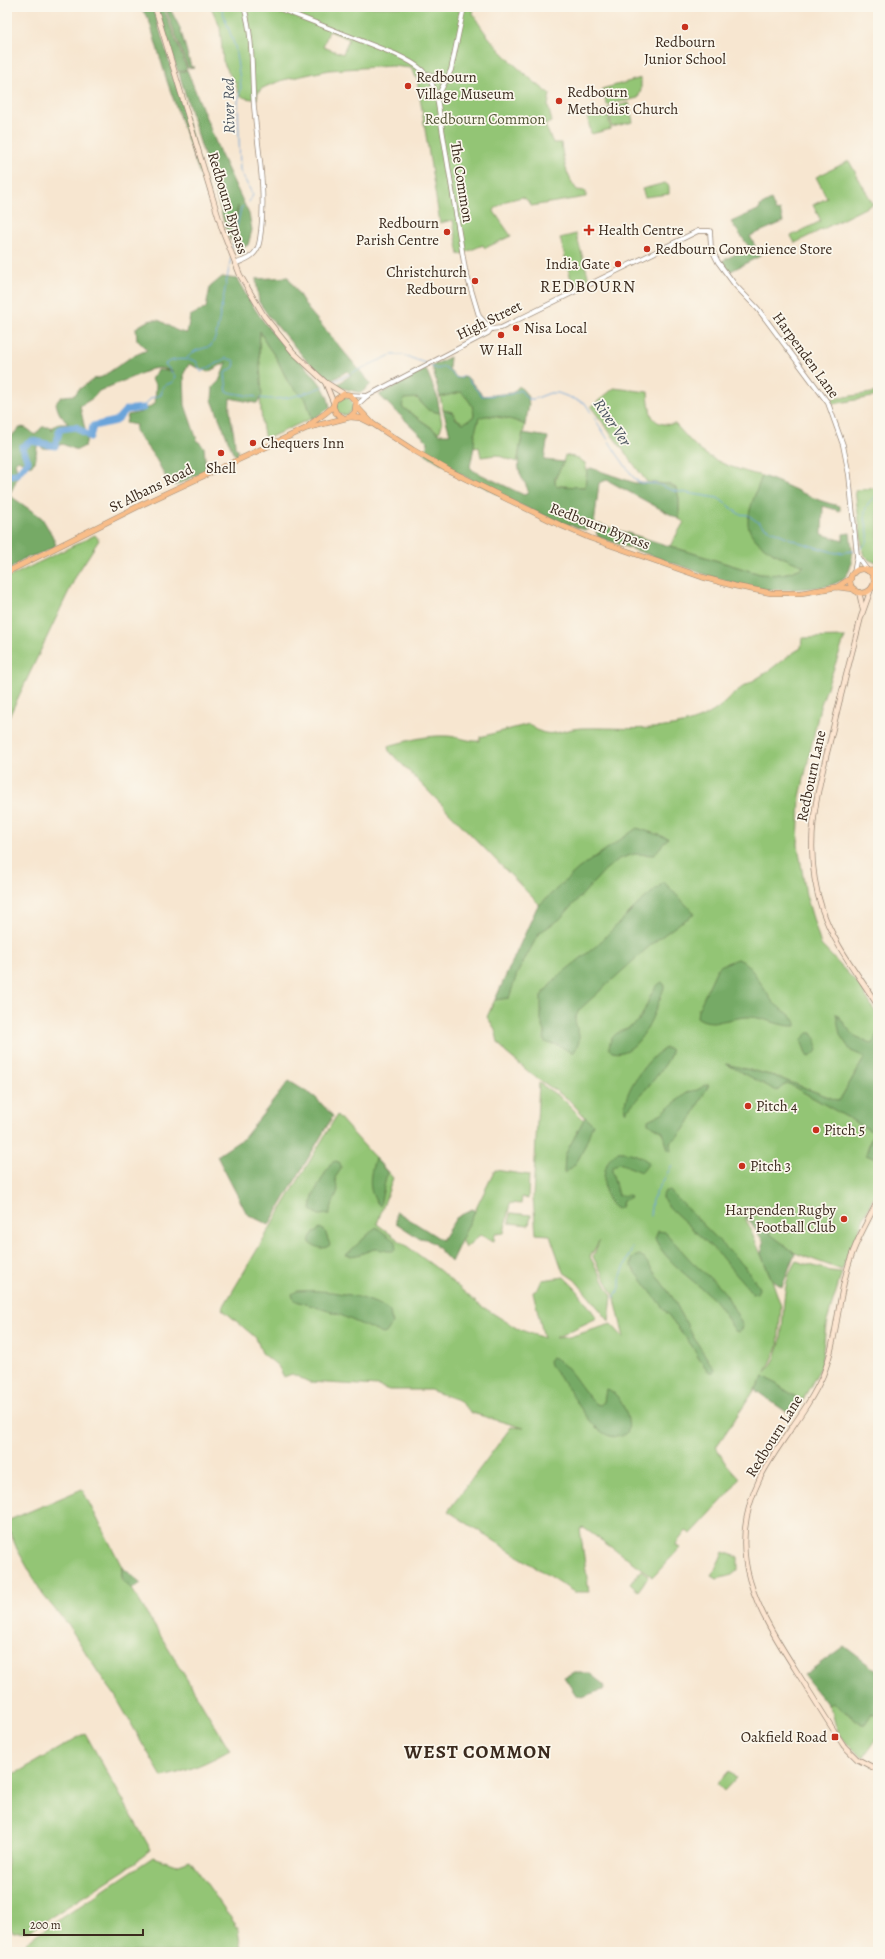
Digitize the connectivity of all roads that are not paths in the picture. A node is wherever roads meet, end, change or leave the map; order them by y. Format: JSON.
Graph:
{"nodes":[{"id":1,"x":155,"y":7,"type":"edge"},
{"id":2,"x":244,"y":7,"type":"edge"},
{"id":3,"x":275,"y":7,"type":"edge"},
{"id":4,"x":464,"y":7,"type":"edge"},
{"id":5,"x":428,"y":74,"type":"junction"},
{"id":6,"x":447,"y":81,"type":"junction"},
{"id":7,"x":437,"y":98,"type":"junction"},
{"id":8,"x":710,"y":232,"type":"joint"},
{"id":9,"x":235,"y":264,"type":"junction"},
{"id":10,"x":491,"y":328,"type":"junction"},
{"id":11,"x":329,"y":387,"type":"junction"},
{"id":12,"x":344,"y":394,"type":"junction"},
{"id":13,"x":350,"y":396,"type":"junction"},
{"id":14,"x":367,"y":396,"type":"junction"},
{"id":15,"x":334,"y":405,"type":"junction"},
{"id":16,"x":357,"y":406,"type":"junction"},
{"id":17,"x":350,"y":417,"type":"junction"},
{"id":18,"x":344,"y":418,"type":"junction"},
{"id":19,"x":373,"y":424,"type":"junction"},
{"id":20,"x":307,"y":428,"type":"junction"},
{"id":21,"x":857,"y":554,"type":"junction"},
{"id":22,"x":867,"y":570,"type":"junction"},
{"id":23,"x":878,"y":570,"type":"edge"},
{"id":24,"x":7,"y":572,"type":"edge"},
{"id":25,"x":854,"y":572,"type":"junction"},
{"id":26,"x":851,"y":578,"type":"junction"},
{"id":27,"x":876,"y":580,"type":"edge"},
{"id":28,"x":837,"y":587,"type":"junction"},
{"id":29,"x":871,"y":589,"type":"junction"},
{"id":30,"x":856,"y":591,"type":"junction"},
{"id":31,"x":863,"y":610,"type":"junction"},
{"id":32,"x":878,"y":1006,"type":"edge"},
{"id":33,"x":878,"y":1200,"type":"edge"},
{"id":34,"x":878,"y":1770,"type":"edge"}],
"edges":[{"from":1,"to":9,"type":"main road","name":"Redbourn Bypass"},
{"from":2,"to":9,"type":"street"},
{"from":3,"to":5,"type":"street"},
{"from":4,"to":6,"type":"street"},
{"from":5,"to":6,"type":"street"},
{"from":5,"to":7,"type":"street","name":"The Common"},
{"from":6,"to":7,"type":"street"},
{"from":7,"to":10,"type":"street","name":"The Common"},
{"from":8,"to":10,"type":"street","name":"High Street"},
{"from":8,"to":21,"type":"street","name":"Harpenden Lane"},
{"from":9,"to":11,"type":"main road","name":"Redbourn Bypass"},
{"from":10,"to":14,"type":"street","name":"High Street"},
{"from":11,"to":12,"type":"main road"},
{"from":11,"to":15,"type":"main road","name":"Redbourn Bypass"},
{"from":12,"to":13,"type":"main road"},
{"from":12,"to":15,"type":"main road"},
{"from":13,"to":14,"type":"street","name":"High Street"},
{"from":13,"to":16,"type":"main road"},
{"from":14,"to":16,"type":"street","name":"High Street"},
{"from":15,"to":18,"type":"main road"},
{"from":15,"to":20,"type":"main road","name":"St Albans Road"},
{"from":16,"to":17,"type":"main road"},
{"from":16,"to":19,"type":"main road","name":"Redbourn Bypass"},
{"from":17,"to":18,"type":"main road"},
{"from":17,"to":19,"type":"main road","name":"Redbourn Bypass"},
{"from":18,"to":20,"type":"main road","name":"St Albans Road"},
{"from":19,"to":28,"type":"main road","name":"Redbourn Bypass"},
{"from":20,"to":24,"type":"main road","name":"St Albans Road"},
{"from":21,"to":22,"type":"street","name":"Harpenden Lane"},
{"from":21,"to":25,"type":"street","name":"Harpenden Lane"},
{"from":22,"to":23,"type":"main road"},
{"from":22,"to":25,"type":"main road"},
{"from":22,"to":27,"type":"main road"},
{"from":25,"to":26,"type":"main road"},
{"from":26,"to":28,"type":"main road","name":"Redbourn Bypass"},
{"from":26,"to":30,"type":"main road"},
{"from":27,"to":29,"type":"main road"},
{"from":28,"to":30,"type":"main road","name":"Redbourn Bypass"},
{"from":29,"to":30,"type":"main road"},
{"from":29,"to":31,"type":"main road","name":"Redbourn Lane"},
{"from":30,"to":31,"type":"main road","name":"Redbourn Lane"},
{"from":31,"to":32,"type":"main road","name":"Redbourn Lane"},
{"from":33,"to":34,"type":"main road","name":"Redbourn Lane"}]}
